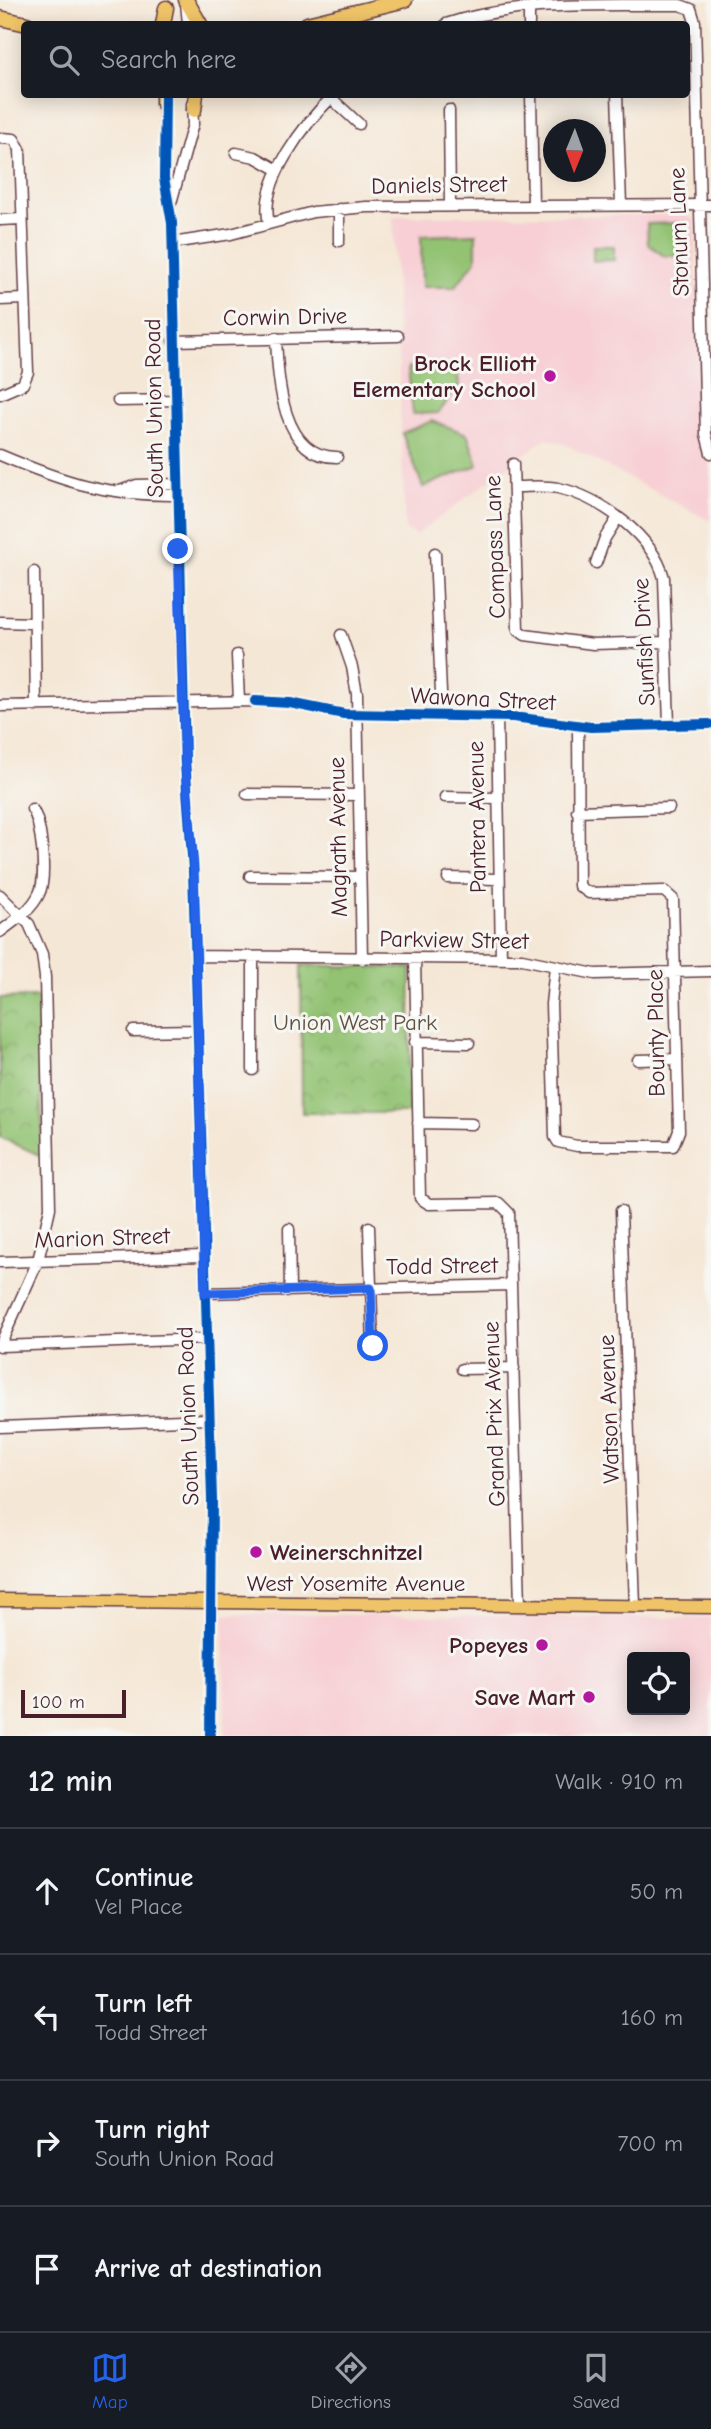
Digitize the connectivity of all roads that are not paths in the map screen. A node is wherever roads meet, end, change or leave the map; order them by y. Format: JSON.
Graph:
{"nodes":[{"id":1,"x":186,"y":0,"type":"edge"},
{"id":2,"x":405,"y":0,"type":"edge"},
{"id":3,"x":529,"y":8,"type":"junction"},
{"id":4,"x":0,"y":18,"type":"edge"},
{"id":5,"x":188,"y":21,"type":"edge"},
{"id":6,"x":198,"y":21,"type":"edge"},
{"id":7,"x":319,"y":21,"type":"edge"},
{"id":8,"x":458,"y":21,"type":"edge"},
{"id":9,"x":529,"y":21,"type":"edge"},
{"id":10,"x":21,"y":23,"type":"edge"},
{"id":11,"x":164,"y":98,"type":"edge"},
{"id":12,"x":191,"y":98,"type":"edge"},
{"id":13,"x":196,"y":98,"type":"edge"},
{"id":14,"x":332,"y":98,"type":"edge"},
{"id":15,"x":335,"y":98,"type":"edge"},
{"id":16,"x":531,"y":98,"type":"edge"},
{"id":17,"x":617,"y":98,"type":"edge"},
{"id":18,"x":194,"y":110,"type":"junction"},
{"id":19,"x":449,"y":110,"type":"dead end"},
{"id":20,"x":359,"y":124,"type":"dead end"},
{"id":21,"x":1,"y":138,"type":"edge"},
{"id":22,"x":236,"y":153,"type":"dead end"},
{"id":23,"x":278,"y":170,"type":"junction"},
{"id":24,"x":171,"y":203,"type":"junction"},
{"id":25,"x":450,"y":205,"type":"junction"},
{"id":26,"x":621,"y":205,"type":"junction"},
{"id":27,"x":705,"y":205,"type":"edge"},
{"id":28,"x":533,"y":206,"type":"junction"},
{"id":29,"x":339,"y":209,"type":"junction"},
{"id":30,"x":22,"y":219,"type":"junction"},
{"id":31,"x":0,"y":220,"type":"edge"},
{"id":32,"x":269,"y":223,"type":"junction"},
{"id":33,"x":339,"y":241,"type":"dead end"},
{"id":34,"x":172,"y":243,"type":"junction"},
{"id":35,"x":24,"y":299,"type":"junction"},
{"id":36,"x":0,"y":300,"type":"edge"},
{"id":37,"x":398,"y":336,"type":"dead end"},
{"id":38,"x":276,"y":338,"type":"junction"},
{"id":39,"x":708,"y":340,"type":"edge"},
{"id":40,"x":173,"y":341,"type":"junction"},
{"id":41,"x":0,"y":394,"type":"edge"},
{"id":42,"x":174,"y":400,"type":"junction"},
{"id":43,"x":118,"y":401,"type":"dead end"},
{"id":44,"x":711,"y":453,"type":"edge"},
{"id":45,"x":0,"y":455,"type":"edge"},
{"id":46,"x":337,"y":457,"type":"dead end"},
{"id":47,"x":513,"y":464,"type":"dead end"},
{"id":48,"x":514,"y":487,"type":"junction"},
{"id":49,"x":176,"y":489,"type":"junction"},
{"id":50,"x":617,"y":519,"type":"junction"},
{"id":51,"x":435,"y":553,"type":"dead end"},
{"id":52,"x":596,"y":563,"type":"dead end"},
{"id":53,"x":34,"y":572,"type":"dead end"},
{"id":54,"x":0,"y":622,"type":"edge"},
{"id":55,"x":34,"y":623,"type":"junction"},
{"id":56,"x":341,"y":635,"type":"dead end"},
{"id":57,"x":665,"y":642,"type":"junction"},
{"id":58,"x":237,"y":655,"type":"dead end"},
{"id":59,"x":239,"y":701,"type":"junction"},
{"id":60,"x":183,"y":702,"type":"junction"},
{"id":61,"x":0,"y":706,"type":"edge"},
{"id":62,"x":36,"y":706,"type":"junction"},
{"id":63,"x":358,"y":715,"type":"junction"},
{"id":64,"x":442,"y":716,"type":"junction"},
{"id":65,"x":497,"y":716,"type":"junction"},
{"id":66,"x":711,"y":724,"type":"edge"},
{"id":67,"x":669,"y":725,"type":"junction"},
{"id":68,"x":578,"y":726,"type":"junction"},
{"id":69,"x":247,"y":794,"type":"dead end"},
{"id":70,"x":358,"y":795,"type":"junction"},
{"id":71,"x":444,"y":797,"type":"dead end"},
{"id":72,"x":497,"y":798,"type":"junction"},
{"id":73,"x":669,"y":808,"type":"dead end"},
{"id":74,"x":32,"y":809,"type":"dead end"},
{"id":75,"x":577,"y":811,"type":"junction"},
{"id":76,"x":250,"y":876,"type":"dead end"},
{"id":77,"x":360,"y":877,"type":"junction"},
{"id":78,"x":448,"y":878,"type":"dead end"},
{"id":79,"x":498,"y":879,"type":"junction"},
{"id":80,"x":0,"y":895,"type":"edge"},
{"id":81,"x":22,"y":915,"type":"junction"},
{"id":82,"x":0,"y":932,"type":"edge"},
{"id":83,"x":195,"y":956,"type":"junction"},
{"id":84,"x":253,"y":958,"type":"junction"},
{"id":85,"x":362,"y":959,"type":"junction"},
{"id":86,"x":415,"y":960,"type":"junction"},
{"id":87,"x":501,"y":960,"type":"junction"},
{"id":88,"x":555,"y":967,"type":"junction"},
{"id":89,"x":711,"y":971,"type":"edge"},
{"id":90,"x":675,"y":972,"type":"junction"},
{"id":91,"x":198,"y":1030,"type":"junction"},
{"id":92,"x":132,"y":1031,"type":"dead end"},
{"id":93,"x":415,"y":1042,"type":"junction"},
{"id":94,"x":469,"y":1043,"type":"dead end"},
{"id":95,"x":677,"y":1059,"type":"junction"},
{"id":96,"x":638,"y":1060,"type":"dead end"},
{"id":97,"x":253,"y":1070,"type":"dead end"},
{"id":98,"x":418,"y":1123,"type":"junction"},
{"id":99,"x":472,"y":1124,"type":"dead end"},
{"id":100,"x":621,"y":1210,"type":"dead end"},
{"id":101,"x":369,"y":1227,"type":"dead end"},
{"id":102,"x":289,"y":1228,"type":"dead end"},
{"id":103,"x":204,"y":1256,"type":"junction"},
{"id":104,"x":38,"y":1261,"type":"junction"},
{"id":105,"x":0,"y":1262,"type":"edge"},
{"id":106,"x":512,"y":1285,"type":"junction"},
{"id":107,"x":371,"y":1288,"type":"junction"},
{"id":108,"x":290,"y":1291,"type":"junction"},
{"id":109,"x":205,"y":1293,"type":"junction"},
{"id":110,"x":206,"y":1339,"type":"junction"},
{"id":111,"x":0,"y":1345,"type":"edge"},
{"id":112,"x":373,"y":1346,"type":"dead end"},
{"id":113,"x":462,"y":1368,"type":"dead end"},
{"id":114,"x":514,"y":1368,"type":"junction"},
{"id":115,"x":208,"y":1419,"type":"junction"},
{"id":116,"x":0,"y":1427,"type":"edge"},
{"id":117,"x":0,"y":1600,"type":"edge"},
{"id":118,"x":212,"y":1603,"type":"junction"},
{"id":119,"x":520,"y":1605,"type":"junction"},
{"id":120,"x":635,"y":1605,"type":"junction"},
{"id":121,"x":711,"y":1607,"type":"edge"},
{"id":122,"x":211,"y":1736,"type":"edge"}],
"edges":[{"from":1,"to":5,"type":"street"},
{"from":1,"to":6,"type":"highway"},
{"from":2,"to":7,"type":"highway"},
{"from":3,"to":8,"type":"street"},
{"from":3,"to":9,"type":"street"},
{"from":3,"to":27,"type":"street","name":"Stonum Lane"},
{"from":4,"to":10,"type":"highway"},
{"from":11,"to":24,"type":"street","name":"South Union Road"},
{"from":12,"to":18,"type":"street","name":"South Union Road"},
{"from":13,"to":18,"type":"highway"},
{"from":14,"to":23,"type":"street"},
{"from":15,"to":20,"type":"street"},
{"from":16,"to":28,"type":"street"},
{"from":17,"to":26,"type":"street"},
{"from":18,"to":24,"type":"street","name":"South Union Road"},
{"from":19,"to":25,"type":"street"},
{"from":21,"to":30,"type":"street"},
{"from":22,"to":23,"type":"street"},
{"from":23,"to":32,"type":"street"},
{"from":24,"to":34,"type":"street","name":"South Union Road"},
{"from":25,"to":28,"type":"street","name":"Daniels Street"},
{"from":25,"to":29,"type":"street","name":"Daniels Street"},
{"from":26,"to":27,"type":"street","name":"Daniels Street"},
{"from":26,"to":28,"type":"street","name":"Daniels Street"},
{"from":27,"to":39,"type":"street","name":"Stonum Lane"},
{"from":29,"to":32,"type":"street","name":"Daniels Street"},
{"from":29,"to":33,"type":"street"},
{"from":30,"to":31,"type":"street"},
{"from":30,"to":35,"type":"street"},
{"from":32,"to":34,"type":"street","name":"Daniels Street"},
{"from":34,"to":40,"type":"street","name":"South Union Road"},
{"from":35,"to":36,"type":"street"},
{"from":35,"to":41,"type":"street"},
{"from":37,"to":38,"type":"street","name":"Corwin Drive"},
{"from":38,"to":40,"type":"street","name":"Corwin Drive"},
{"from":38,"to":46,"type":"street"},
{"from":39,"to":44,"type":"street","name":"Stonum Lane"},
{"from":40,"to":42,"type":"street","name":"South Union Road"},
{"from":42,"to":43,"type":"street"},
{"from":42,"to":49,"type":"street","name":"South Union Road"},
{"from":45,"to":49,"type":"street"},
{"from":47,"to":48,"type":"street","name":"Compass Lane"},
{"from":48,"to":50,"type":"street","name":"Sunfish Drive"},
{"from":48,"to":57,"type":"street","name":"Compass Lane"},
{"from":49,"to":60,"type":"street","name":"South Union Road"},
{"from":50,"to":52,"type":"street"},
{"from":50,"to":57,"type":"street","name":"Sunfish Drive"},
{"from":51,"to":64,"type":"street"},
{"from":53,"to":55,"type":"street"},
{"from":54,"to":55,"type":"street"},
{"from":55,"to":62,"type":"street"},
{"from":56,"to":63,"type":"street","name":"Magrath Avenue"},
{"from":57,"to":67,"type":"street","name":"Sunfish Drive"},
{"from":58,"to":59,"type":"street"},
{"from":59,"to":60,"type":"street","name":"Wawona Street"},
{"from":59,"to":63,"type":"street","name":"Wawona Street"},
{"from":60,"to":62,"type":"street","name":"Wawona Street"},
{"from":60,"to":83,"type":"street","name":"South Union Road"},
{"from":61,"to":62,"type":"street","name":"Wawona Street"},
{"from":63,"to":64,"type":"street","name":"Wawona Street"},
{"from":63,"to":70,"type":"street","name":"Magrath Avenue"},
{"from":64,"to":65,"type":"street","name":"Wawona Street"},
{"from":65,"to":68,"type":"street","name":"Wawona Street"},
{"from":65,"to":72,"type":"street","name":"Pantera Avenue"},
{"from":66,"to":67,"type":"street","name":"Wawona Street"},
{"from":67,"to":68,"type":"street","name":"Wawona Street"},
{"from":68,"to":75,"type":"street"},
{"from":69,"to":70,"type":"street"},
{"from":70,"to":77,"type":"street","name":"Magrath Avenue"},
{"from":71,"to":72,"type":"street"},
{"from":72,"to":79,"type":"street","name":"Pantera Avenue"},
{"from":73,"to":75,"type":"street"},
{"from":74,"to":81,"type":"street"},
{"from":75,"to":90,"type":"street","name":"Bounty Place"},
{"from":76,"to":77,"type":"street"},
{"from":77,"to":85,"type":"street","name":"Magrath Avenue"},
{"from":78,"to":79,"type":"street"},
{"from":79,"to":87,"type":"street","name":"Pantera Avenue"},
{"from":80,"to":81,"type":"street"},
{"from":81,"to":82,"type":"street"},
{"from":81,"to":104,"type":"street"},
{"from":83,"to":84,"type":"street","name":"Parkview Street"},
{"from":83,"to":91,"type":"street","name":"South Union Road"},
{"from":84,"to":85,"type":"street","name":"Parkview Street"},
{"from":84,"to":97,"type":"street"},
{"from":85,"to":86,"type":"street","name":"Parkview Street"},
{"from":86,"to":87,"type":"street","name":"Parkview Street"},
{"from":86,"to":93,"type":"street"},
{"from":87,"to":88,"type":"street","name":"Parkview Street"},
{"from":88,"to":90,"type":"street","name":"Parkview Street"},
{"from":88,"to":95,"type":"street","name":"Bounty Place"},
{"from":89,"to":90,"type":"street","name":"Parkview Street"},
{"from":90,"to":95,"type":"street","name":"Bounty Place"},
{"from":91,"to":92,"type":"street"},
{"from":91,"to":103,"type":"street","name":"South Union Road"},
{"from":93,"to":94,"type":"street"},
{"from":93,"to":98,"type":"street"},
{"from":95,"to":96,"type":"street"},
{"from":98,"to":99,"type":"street"},
{"from":98,"to":106,"type":"street","name":"Grand Prix Avenue"},
{"from":100,"to":120,"type":"street","name":"Watson Avenue"},
{"from":101,"to":107,"type":"street"},
{"from":102,"to":108,"type":"street"},
{"from":103,"to":104,"type":"street","name":"Marion Street"},
{"from":103,"to":109,"type":"street","name":"South Union Road"},
{"from":104,"to":105,"type":"street","name":"Marion Street"},
{"from":104,"to":111,"type":"street"},
{"from":106,"to":107,"type":"street","name":"Todd Street"},
{"from":106,"to":114,"type":"street","name":"Grand Prix Avenue"},
{"from":107,"to":108,"type":"street","name":"Todd Street"},
{"from":107,"to":112,"type":"street"},
{"from":108,"to":109,"type":"street","name":"Todd Street"},
{"from":109,"to":110,"type":"street","name":"South Union Road"},
{"from":110,"to":111,"type":"street"},
{"from":110,"to":115,"type":"street","name":"South Union Road"},
{"from":113,"to":114,"type":"street"},
{"from":114,"to":119,"type":"street","name":"Grand Prix Avenue"},
{"from":115,"to":116,"type":"street"},
{"from":115,"to":118,"type":"street","name":"South Union Road"},
{"from":117,"to":118,"type":"main road","name":"West Yosemite Avenue"},
{"from":118,"to":119,"type":"main road","name":"West Yosemite Avenue"},
{"from":118,"to":122,"type":"street","name":"South Union Road"},
{"from":119,"to":120,"type":"main road","name":"West Yosemite Avenue"},
{"from":120,"to":121,"type":"main road","name":"West Yosemite Avenue"}]}
